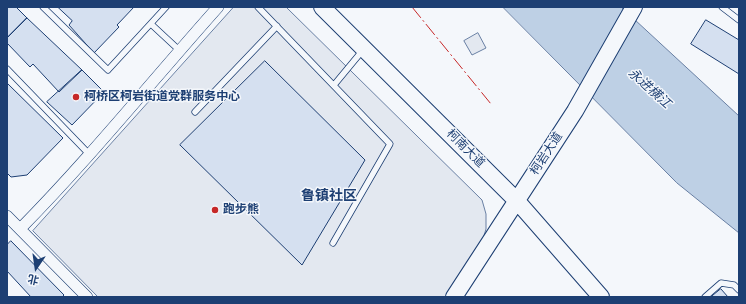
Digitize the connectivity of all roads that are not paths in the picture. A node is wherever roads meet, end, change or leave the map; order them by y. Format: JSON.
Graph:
{"nodes":[{"id":1,"x":43,"y":7,"type":"edge"},
{"id":2,"x":166,"y":7,"type":"edge"},
{"id":3,"x":218,"y":7,"type":"edge"},
{"id":4,"x":258,"y":7,"type":"edge"},
{"id":5,"x":322,"y":7,"type":"edge"},
{"id":6,"x":722,"y":7,"type":"edge"},
{"id":7,"x":633,"y":10,"type":"edge"},
{"id":8,"x":739,"y":20,"type":"edge"},
{"id":9,"x":151,"y":24,"type":"junction"},
{"id":10,"x":277,"y":26,"type":"junction"},
{"id":11,"x":365,"y":48,"type":"junction"},
{"id":12,"x":179,"y":50,"type":"junction"},
{"id":13,"x":7,"y":69,"type":"edge"},
{"id":14,"x":334,"y":84,"type":"junction"},
{"id":15,"x":195,"y":112,"type":"dead end"},
{"id":16,"x":89,"y":154,"type":"junction"},
{"id":17,"x":517,"y":201,"type":"junction"},
{"id":18,"x":7,"y":216,"type":"edge"},
{"id":19,"x":20,"y":229,"type":"junction"},
{"id":20,"x":333,"y":243,"type":"dead end"},
{"id":21,"x":739,"y":290,"type":"edge"},
{"id":22,"x":87,"y":297,"type":"edge"},
{"id":23,"x":454,"y":297,"type":"edge"},
{"id":24,"x":601,"y":297,"type":"edge"},
{"id":25,"x":705,"y":297,"type":"edge"}],
"edges":[{"from":1,"to":9,"type":"lane"},
{"from":2,"to":9,"type":"lane"},
{"from":3,"to":12,"type":"street"},
{"from":4,"to":10,"type":"lane"},
{"from":5,"to":11,"type":"main road","name":"柯南大道"},
{"from":6,"to":8,"type":"lane"},
{"from":7,"to":17,"type":"main road","name":"柯岩大道"},
{"from":9,"to":12,"type":"lane"},
{"from":10,"to":14,"type":"lane"},
{"from":10,"to":15,"type":"lane"},
{"from":11,"to":14,"type":"lane"},
{"from":11,"to":17,"type":"main road","name":"柯南大道"},
{"from":12,"to":16,"type":"street"},
{"from":13,"to":16,"type":"lane"},
{"from":14,"to":20,"type":"lane"},
{"from":16,"to":19,"type":"street"},
{"from":17,"to":23,"type":"main road","name":"柯岩大道"},
{"from":17,"to":24,"type":"main road","name":"柯南大道"},
{"from":18,"to":19,"type":"street"},
{"from":19,"to":22,"type":"street"},
{"from":21,"to":25,"type":"lane"}]}
